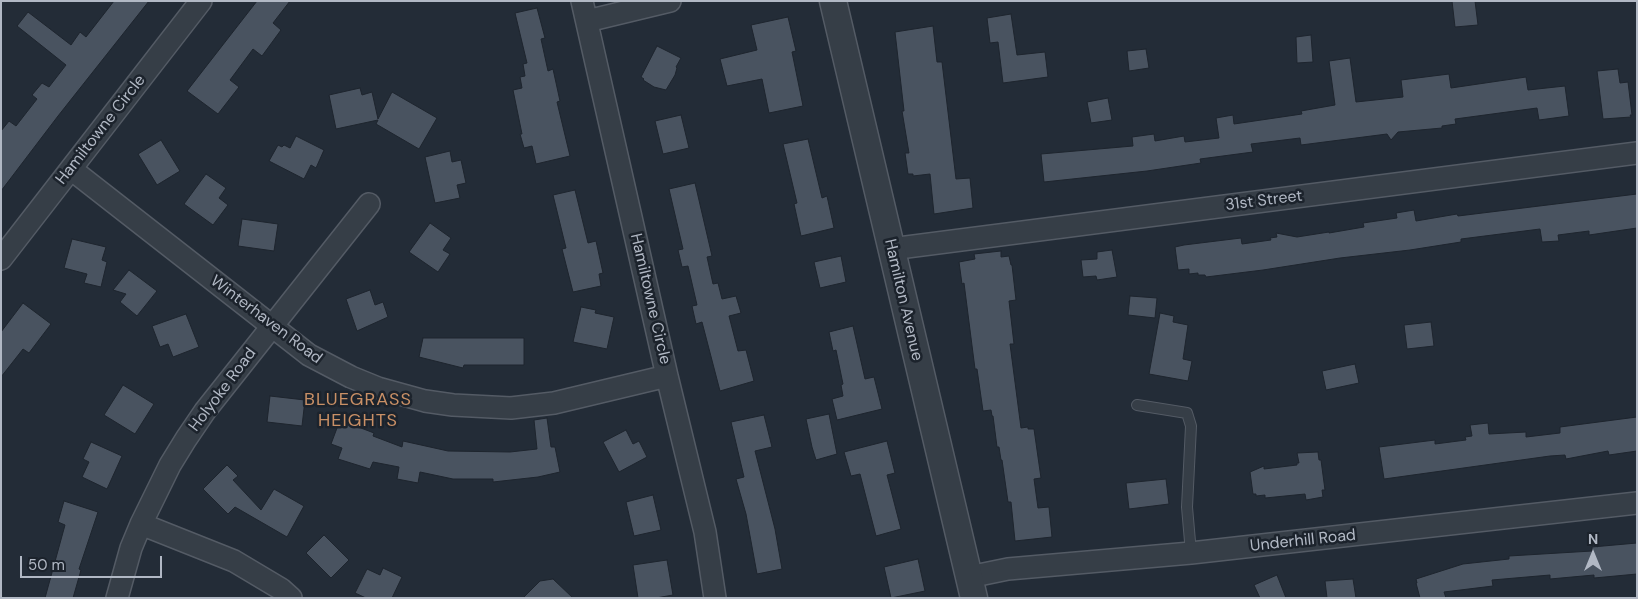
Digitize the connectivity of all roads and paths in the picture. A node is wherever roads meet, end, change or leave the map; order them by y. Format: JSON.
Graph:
{"nodes":[{"id":1,"x":201,"y":1,"type":"edge"},
{"id":2,"x":670,"y":1,"type":"edge"},
{"id":3,"x":832,"y":1,"type":"edge"},
{"id":4,"x":584,"y":11,"type":"edge"},
{"id":5,"x":1637,"y":153,"type":"edge"},
{"id":6,"x":71,"y":169,"type":"junction"},
{"id":7,"x":369,"y":204,"type":"dead end"},
{"id":8,"x":891,"y":249,"type":"junction"},
{"id":9,"x":1,"y":259,"type":"edge"},
{"id":10,"x":271,"y":327,"type":"junction"},
{"id":11,"x":667,"y":376,"type":"junction"},
{"id":12,"x":1138,"y":405,"type":"dead end"},
{"id":13,"x":1637,"y":503,"type":"edge"},
{"id":14,"x":141,"y":524,"type":"junction"},
{"id":15,"x":1191,"y":553,"type":"junction"},
{"id":16,"x":972,"y":588,"type":"edge"},
{"id":17,"x":117,"y":598,"type":"edge"},
{"id":18,"x":291,"y":598,"type":"edge"},
{"id":19,"x":715,"y":598,"type":"edge"}],
"edges":[{"from":1,"to":6,"type":"street","name":"Hamiltowne Circle"},
{"from":2,"to":4,"type":"street"},
{"from":3,"to":8,"type":"street","name":"Hamilton Avenue"},
{"from":4,"to":11,"type":"street","name":"Hamiltowne Circle"},
{"from":5,"to":8,"type":"street","name":"31st Street"},
{"from":6,"to":9,"type":"street","name":"Hamiltowne Circle"},
{"from":6,"to":10,"type":"street","name":"Winterhaven Road"},
{"from":7,"to":10,"type":"street","name":"Holyoke Road"},
{"from":8,"to":16,"type":"street","name":"Hamilton Avenue"},
{"from":10,"to":11,"type":"street","name":"Winterhaven Road"},
{"from":10,"to":14,"type":"street","name":"Holyoke Road"},
{"from":11,"to":19,"type":"street","name":"Hamiltowne Circle"},
{"from":12,"to":15,"type":"lane"},
{"from":13,"to":15,"type":"street","name":"Underhill Road"},
{"from":14,"to":17,"type":"street","name":"Holyoke Road"},
{"from":14,"to":18,"type":"street"},
{"from":15,"to":16,"type":"street","name":"Underhill Road"}]}
